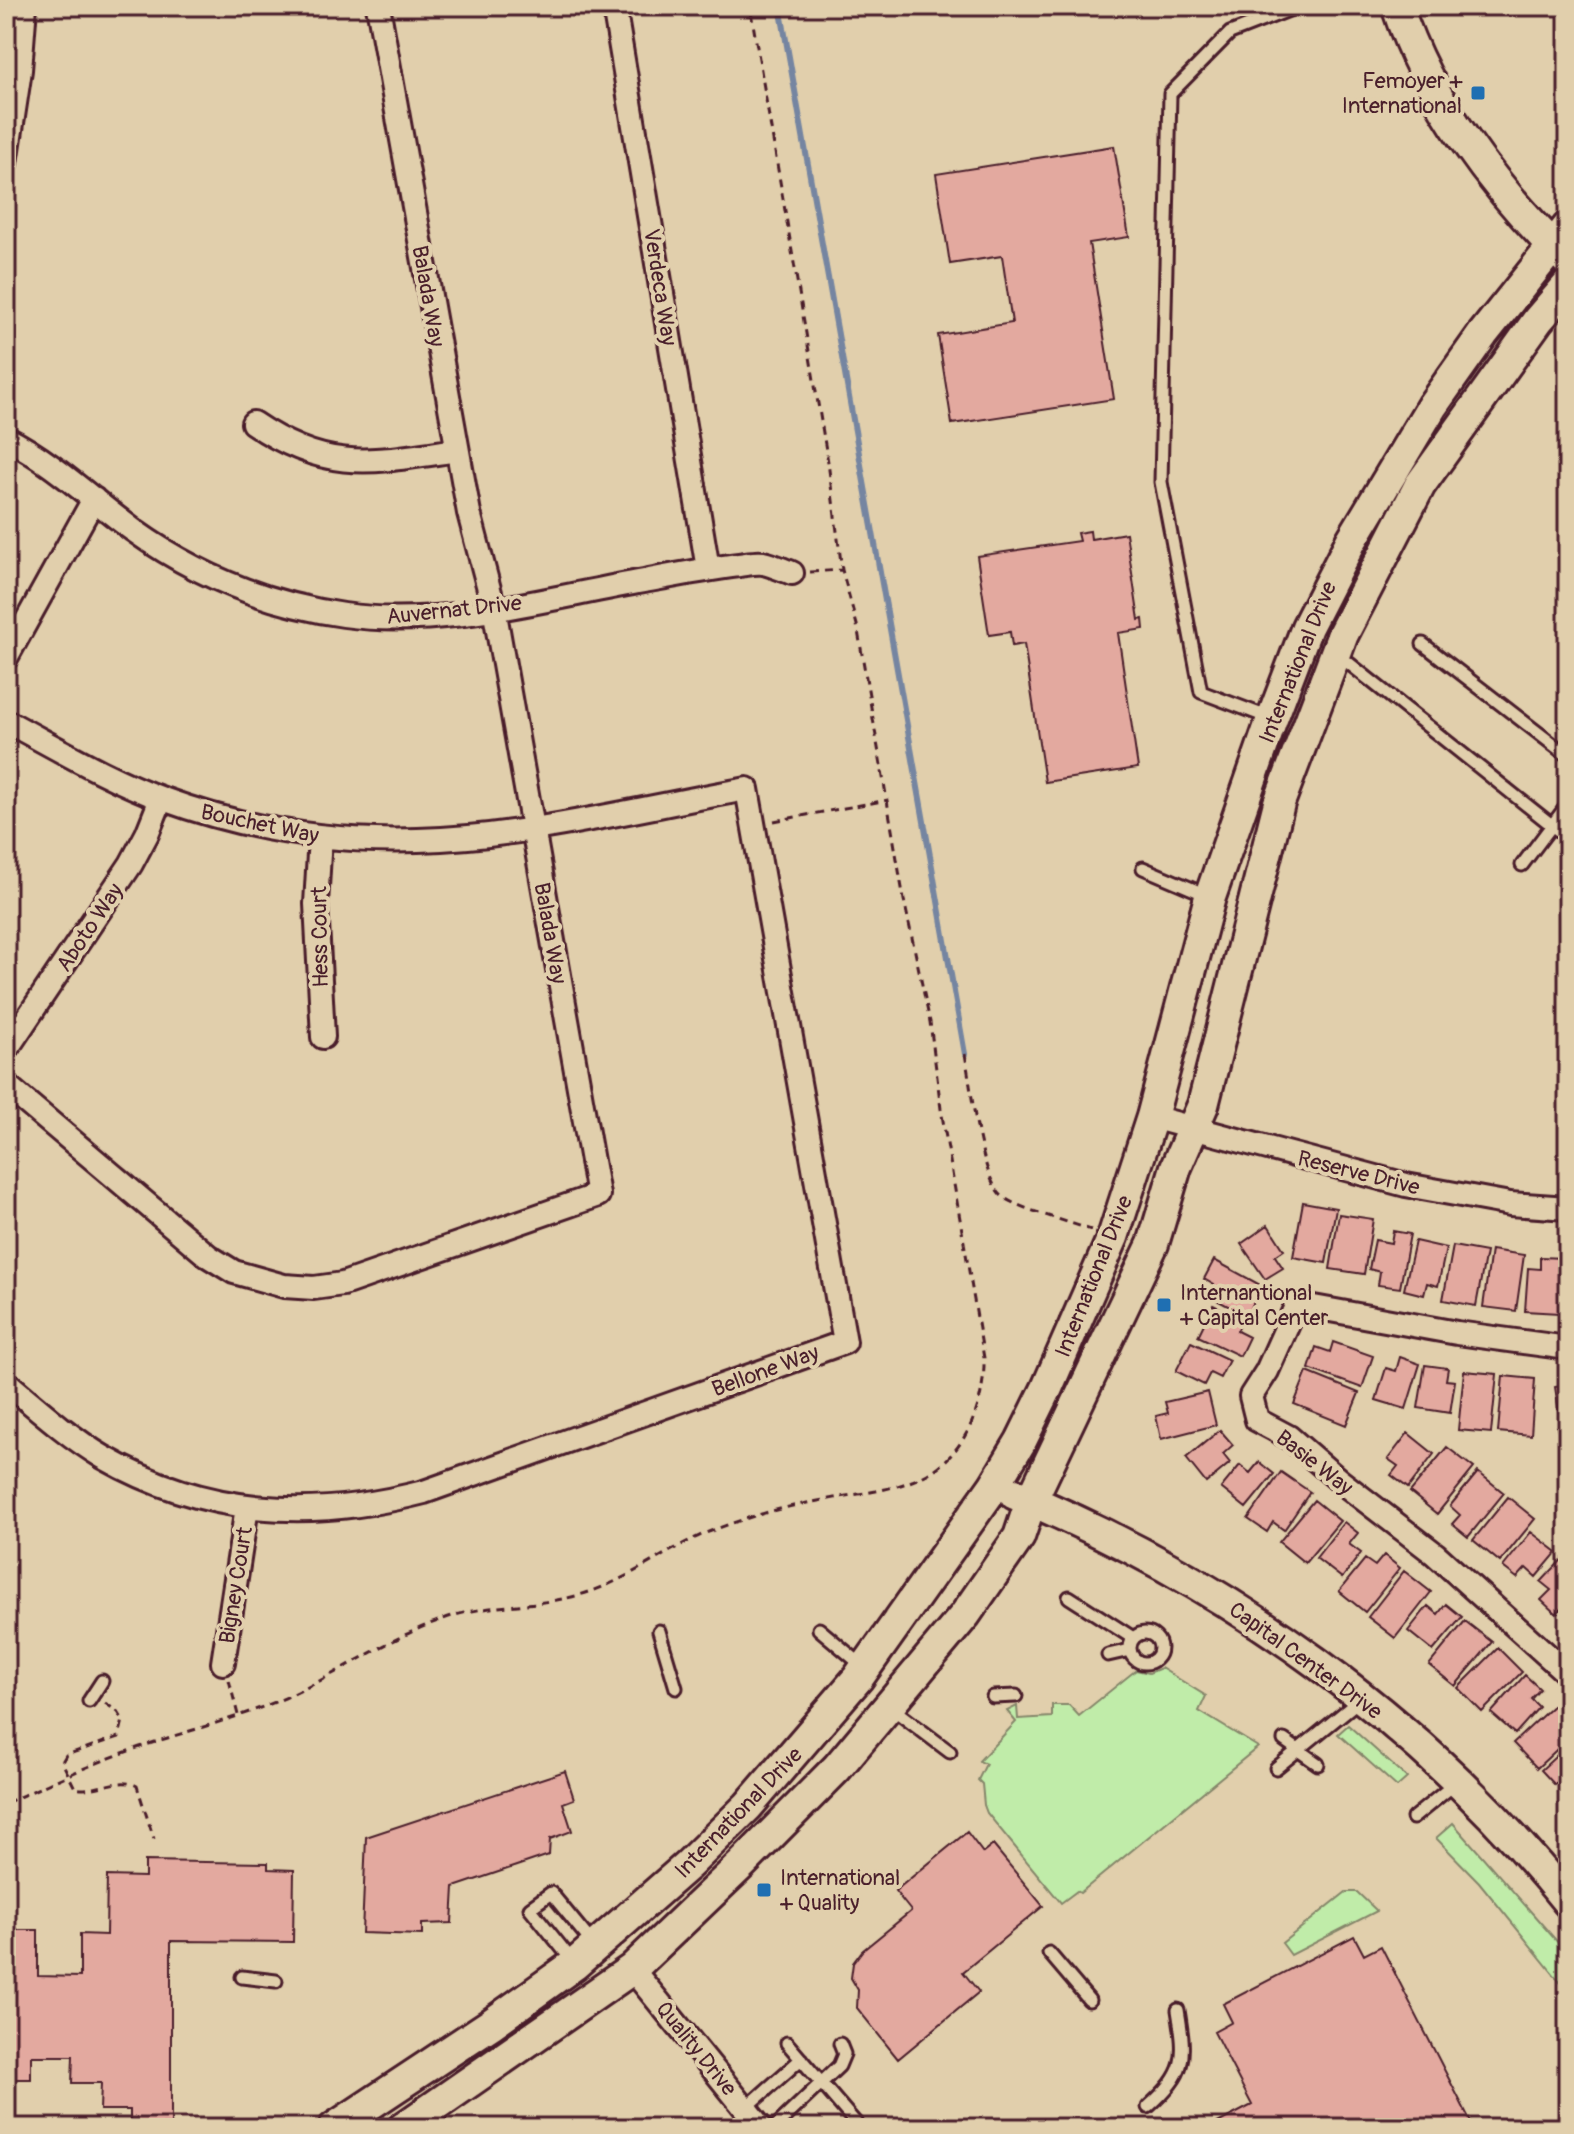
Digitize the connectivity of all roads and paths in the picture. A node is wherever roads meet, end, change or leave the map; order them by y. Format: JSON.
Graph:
{"nodes":[{"id":1,"x":25,"y":6,"type":"edge"},
{"id":2,"x":378,"y":6,"type":"edge"},
{"id":3,"x":614,"y":6,"type":"edge"},
{"id":4,"x":750,"y":6,"type":"edge"},
{"id":5,"x":1299,"y":6,"type":"edge"},
{"id":6,"x":1397,"y":6,"type":"edge"},
{"id":7,"x":12,"y":75,"type":"edge"},
{"id":8,"x":6,"y":163,"type":"edge"},
{"id":9,"x":1563,"y":245,"type":"edge"},
{"id":10,"x":1568,"y":285,"type":"edge"},
{"id":11,"x":253,"y":423,"type":"dead end"},
{"id":12,"x":6,"y":438,"type":"edge"},
{"id":13,"x":457,"y":450,"type":"junction"},
{"id":14,"x":94,"y":499,"type":"junction"},
{"id":15,"x":708,"y":569,"type":"junction"},
{"id":16,"x":842,"y":570,"type":"junction"},
{"id":17,"x":792,"y":573,"type":"joint"},
{"id":18,"x":494,"y":608,"type":"junction"},
{"id":19,"x":1423,"y":644,"type":"dead end"},
{"id":20,"x":1336,"y":653,"type":"junction"},
{"id":21,"x":6,"y":658,"type":"edge"},
{"id":22,"x":1272,"y":719,"type":"junction"},
{"id":23,"x":6,"y":721,"type":"edge"},
{"id":24,"x":1568,"y":756,"type":"edge"},
{"id":25,"x":161,"y":799,"type":"junction"},
{"id":26,"x":888,"y":800,"type":"junction"},
{"id":27,"x":1568,"y":804,"type":"edge"},
{"id":28,"x":754,"y":825,"type":"junction"},
{"id":29,"x":1552,"y":825,"type":"junction"},
{"id":30,"x":533,"y":828,"type":"junction"},
{"id":31,"x":320,"y":837,"type":"junction"},
{"id":32,"x":1568,"y":838,"type":"edge"},
{"id":33,"x":1522,"y":865,"type":"dead end"},
{"id":34,"x":1143,"y":868,"type":"dead end"},
{"id":35,"x":1210,"y":897,"type":"junction"},
{"id":36,"x":323,"y":1037,"type":"dead end"},
{"id":37,"x":6,"y":1050,"type":"edge"},
{"id":38,"x":965,"y":1054,"type":"dead end"},
{"id":39,"x":6,"y":1085,"type":"edge"},
{"id":40,"x":1152,"y":1117,"type":"junction"},
{"id":41,"x":1192,"y":1128,"type":"junction"},
{"id":42,"x":1568,"y":1208,"type":"edge"},
{"id":43,"x":1093,"y":1231,"type":"dead end"},
{"id":44,"x":1568,"y":1348,"type":"edge"},
{"id":45,"x":6,"y":1382,"type":"edge"},
{"id":46,"x":994,"y":1486,"type":"junction"},
{"id":47,"x":1031,"y":1501,"type":"junction"},
{"id":48,"x":247,"y":1507,"type":"junction"},
{"id":49,"x":1069,"y":1597,"type":"dead end"},
{"id":50,"x":819,"y":1629,"type":"dead end"},
{"id":51,"x":659,"y":1631,"type":"dead end"},
{"id":52,"x":1108,"y":1655,"type":"dead end"},
{"id":53,"x":223,"y":1663,"type":"joint"},
{"id":54,"x":865,"y":1668,"type":"junction"},
{"id":55,"x":1568,"y":1674,"type":"edge"},
{"id":56,"x":102,"y":1681,"type":"dead end"},
{"id":57,"x":676,"y":1688,"type":"dead end"},
{"id":58,"x":1016,"y":1696,"type":"dead end"},
{"id":59,"x":993,"y":1697,"type":"dead end"},
{"id":60,"x":91,"y":1698,"type":"joint"},
{"id":61,"x":1363,"y":1698,"type":"junction"},
{"id":62,"x":889,"y":1706,"type":"junction"},
{"id":63,"x":238,"y":1715,"type":"junction"},
{"id":64,"x":1284,"y":1740,"type":"dead end"},
{"id":65,"x":804,"y":1743,"type":"junction"},
{"id":66,"x":1300,"y":1750,"type":"junction"},
{"id":67,"x":950,"y":1752,"type":"dead end"},
{"id":68,"x":1318,"y":1764,"type":"dead end"},
{"id":69,"x":1276,"y":1768,"type":"dead end"},
{"id":70,"x":67,"y":1775,"type":"junction"},
{"id":71,"x":1458,"y":1781,"type":"junction"},
{"id":72,"x":6,"y":1803,"type":"edge"},
{"id":73,"x":1413,"y":1818,"type":"dead end"},
{"id":74,"x":154,"y":1839,"type":"dead end"},
{"id":75,"x":1568,"y":1902,"type":"edge"},
{"id":76,"x":1049,"y":1953,"type":"dead end"},
{"id":77,"x":585,"y":1956,"type":"junction"},
{"id":78,"x":632,"y":1969,"type":"junction"},
{"id":79,"x":242,"y":1977,"type":"dead end"},
{"id":80,"x":276,"y":1981,"type":"dead end"},
{"id":81,"x":1089,"y":2000,"type":"dead end"},
{"id":82,"x":1178,"y":2010,"type":"dead end"},
{"id":83,"x":787,"y":2043,"type":"dead end"},
{"id":84,"x":840,"y":2044,"type":"dead end"},
{"id":85,"x":801,"y":2059,"type":"junction"},
{"id":86,"x":822,"y":2083,"type":"junction"},
{"id":87,"x":445,"y":2100,"type":"junction"},
{"id":88,"x":1148,"y":2107,"type":"dead end"},
{"id":89,"x":746,"y":2108,"type":"junction"},
{"id":90,"x":334,"y":2128,"type":"edge"},
{"id":91,"x":403,"y":2128,"type":"edge"},
{"id":92,"x":761,"y":2128,"type":"edge"},
{"id":93,"x":774,"y":2128,"type":"edge"},
{"id":94,"x":860,"y":2128,"type":"edge"}],
"edges":[{"from":1,"to":7,"type":"street"},
{"from":2,"to":13,"type":"street","name":"Balada Way"},
{"from":3,"to":15,"type":"street","name":"Verdeca Way"},
{"from":4,"to":16,"type":"path"},
{"from":5,"to":22,"type":"lane"},
{"from":6,"to":9,"type":"main road"},
{"from":7,"to":8,"type":"street"},
{"from":9,"to":22,"type":"main road","name":"International Drive"},
{"from":10,"to":20,"type":"main road","name":"International Drive"},
{"from":11,"to":13,"type":"street"},
{"from":12,"to":14,"type":"street","name":"Auvernat Drive"},
{"from":13,"to":18,"type":"street","name":"Balada Way"},
{"from":14,"to":18,"type":"street","name":"Auvernat Drive"},
{"from":14,"to":21,"type":"street"},
{"from":15,"to":17,"type":"street","name":"Auvernat Drive"},
{"from":15,"to":18,"type":"street","name":"Auvernat Drive"},
{"from":16,"to":17,"type":"path"},
{"from":16,"to":26,"type":"path"},
{"from":18,"to":30,"type":"street","name":"Balada Way"},
{"from":19,"to":24,"type":"lane"},
{"from":20,"to":29,"type":"lane"},
{"from":20,"to":41,"type":"main road","name":"International Drive"},
{"from":22,"to":35,"type":"main road","name":"International Drive"},
{"from":23,"to":25,"type":"street","name":"Bouchet Way"},
{"from":25,"to":31,"type":"street","name":"Bouchet Way"},
{"from":25,"to":37,"type":"street","name":"Aboto Way"},
{"from":26,"to":28,"type":"path"},
{"from":26,"to":63,"type":"path"},
{"from":27,"to":29,"type":"lane"},
{"from":28,"to":30,"type":"street","name":"Bellone Way"},
{"from":28,"to":48,"type":"street","name":"Bellone Way"},
{"from":29,"to":32,"type":"lane"},
{"from":29,"to":33,"type":"lane"},
{"from":30,"to":31,"type":"street","name":"Bouchet Way"},
{"from":30,"to":39,"type":"street","name":"Balada Way"},
{"from":31,"to":36,"type":"street","name":"Hess Court"},
{"from":34,"to":35,"type":"lane"},
{"from":35,"to":40,"type":"main road","name":"International Drive"},
{"from":38,"to":43,"type":"path"},
{"from":40,"to":41,"type":"street","name":"Reserve Drive"},
{"from":40,"to":46,"type":"main road","name":"International Drive"},
{"from":41,"to":42,"type":"street","name":"Reserve Drive"},
{"from":41,"to":47,"type":"main road","name":"International Drive"},
{"from":44,"to":55,"type":"street","name":"Basie Way"},
{"from":45,"to":48,"type":"street","name":"Bellone Way"},
{"from":46,"to":47,"type":"main road","name":"Capital Center Drive"},
{"from":46,"to":54,"type":"main road","name":"International Drive"},
{"from":47,"to":61,"type":"main road","name":"Capital Center Drive"},
{"from":47,"to":62,"type":"main road","name":"International Drive"},
{"from":48,"to":53,"type":"street","name":"Bigney Court"},
{"from":49,"to":52,"type":"lane"},
{"from":50,"to":54,"type":"lane"},
{"from":51,"to":57,"type":"lane"},
{"from":53,"to":63,"type":"path"},
{"from":54,"to":65,"type":"main road","name":"International Drive"},
{"from":56,"to":60,"type":"lane"},
{"from":58,"to":59,"type":"lane"},
{"from":60,"to":70,"type":"path"},
{"from":61,"to":66,"type":"lane"},
{"from":61,"to":71,"type":"main road","name":"Capital Center Drive"},
{"from":62,"to":67,"type":"lane"},
{"from":62,"to":78,"type":"main road","name":"International Drive"},
{"from":63,"to":70,"type":"path"},
{"from":64,"to":66,"type":"lane"},
{"from":65,"to":77,"type":"main road","name":"International Drive"},
{"from":65,"to":78,"type":"main road"},
{"from":66,"to":68,"type":"lane"},
{"from":66,"to":69,"type":"lane"},
{"from":70,"to":72,"type":"path"},
{"from":70,"to":74,"type":"path"},
{"from":71,"to":73,"type":"lane"},
{"from":71,"to":75,"type":"main road","name":"Capital Center Drive"},
{"from":76,"to":81,"type":"lane"},
{"from":77,"to":77,"type":"lane"},
{"from":77,"to":87,"type":"main road"},
{"from":77,"to":90,"type":"main road","name":"International Drive"},
{"from":78,"to":87,"type":"main road","name":"International Drive"},
{"from":78,"to":89,"type":"street","name":"Quality Drive"},
{"from":79,"to":80,"type":"lane"},
{"from":82,"to":88,"type":"lane"},
{"from":83,"to":85,"type":"lane"},
{"from":84,"to":86,"type":"lane"},
{"from":85,"to":86,"type":"lane"},
{"from":85,"to":89,"type":"lane"},
{"from":86,"to":93,"type":"lane"},
{"from":86,"to":94,"type":"lane"},
{"from":87,"to":91,"type":"main road","name":"International Drive"},
{"from":89,"to":92,"type":"street","name":"Quality Drive"}]}
